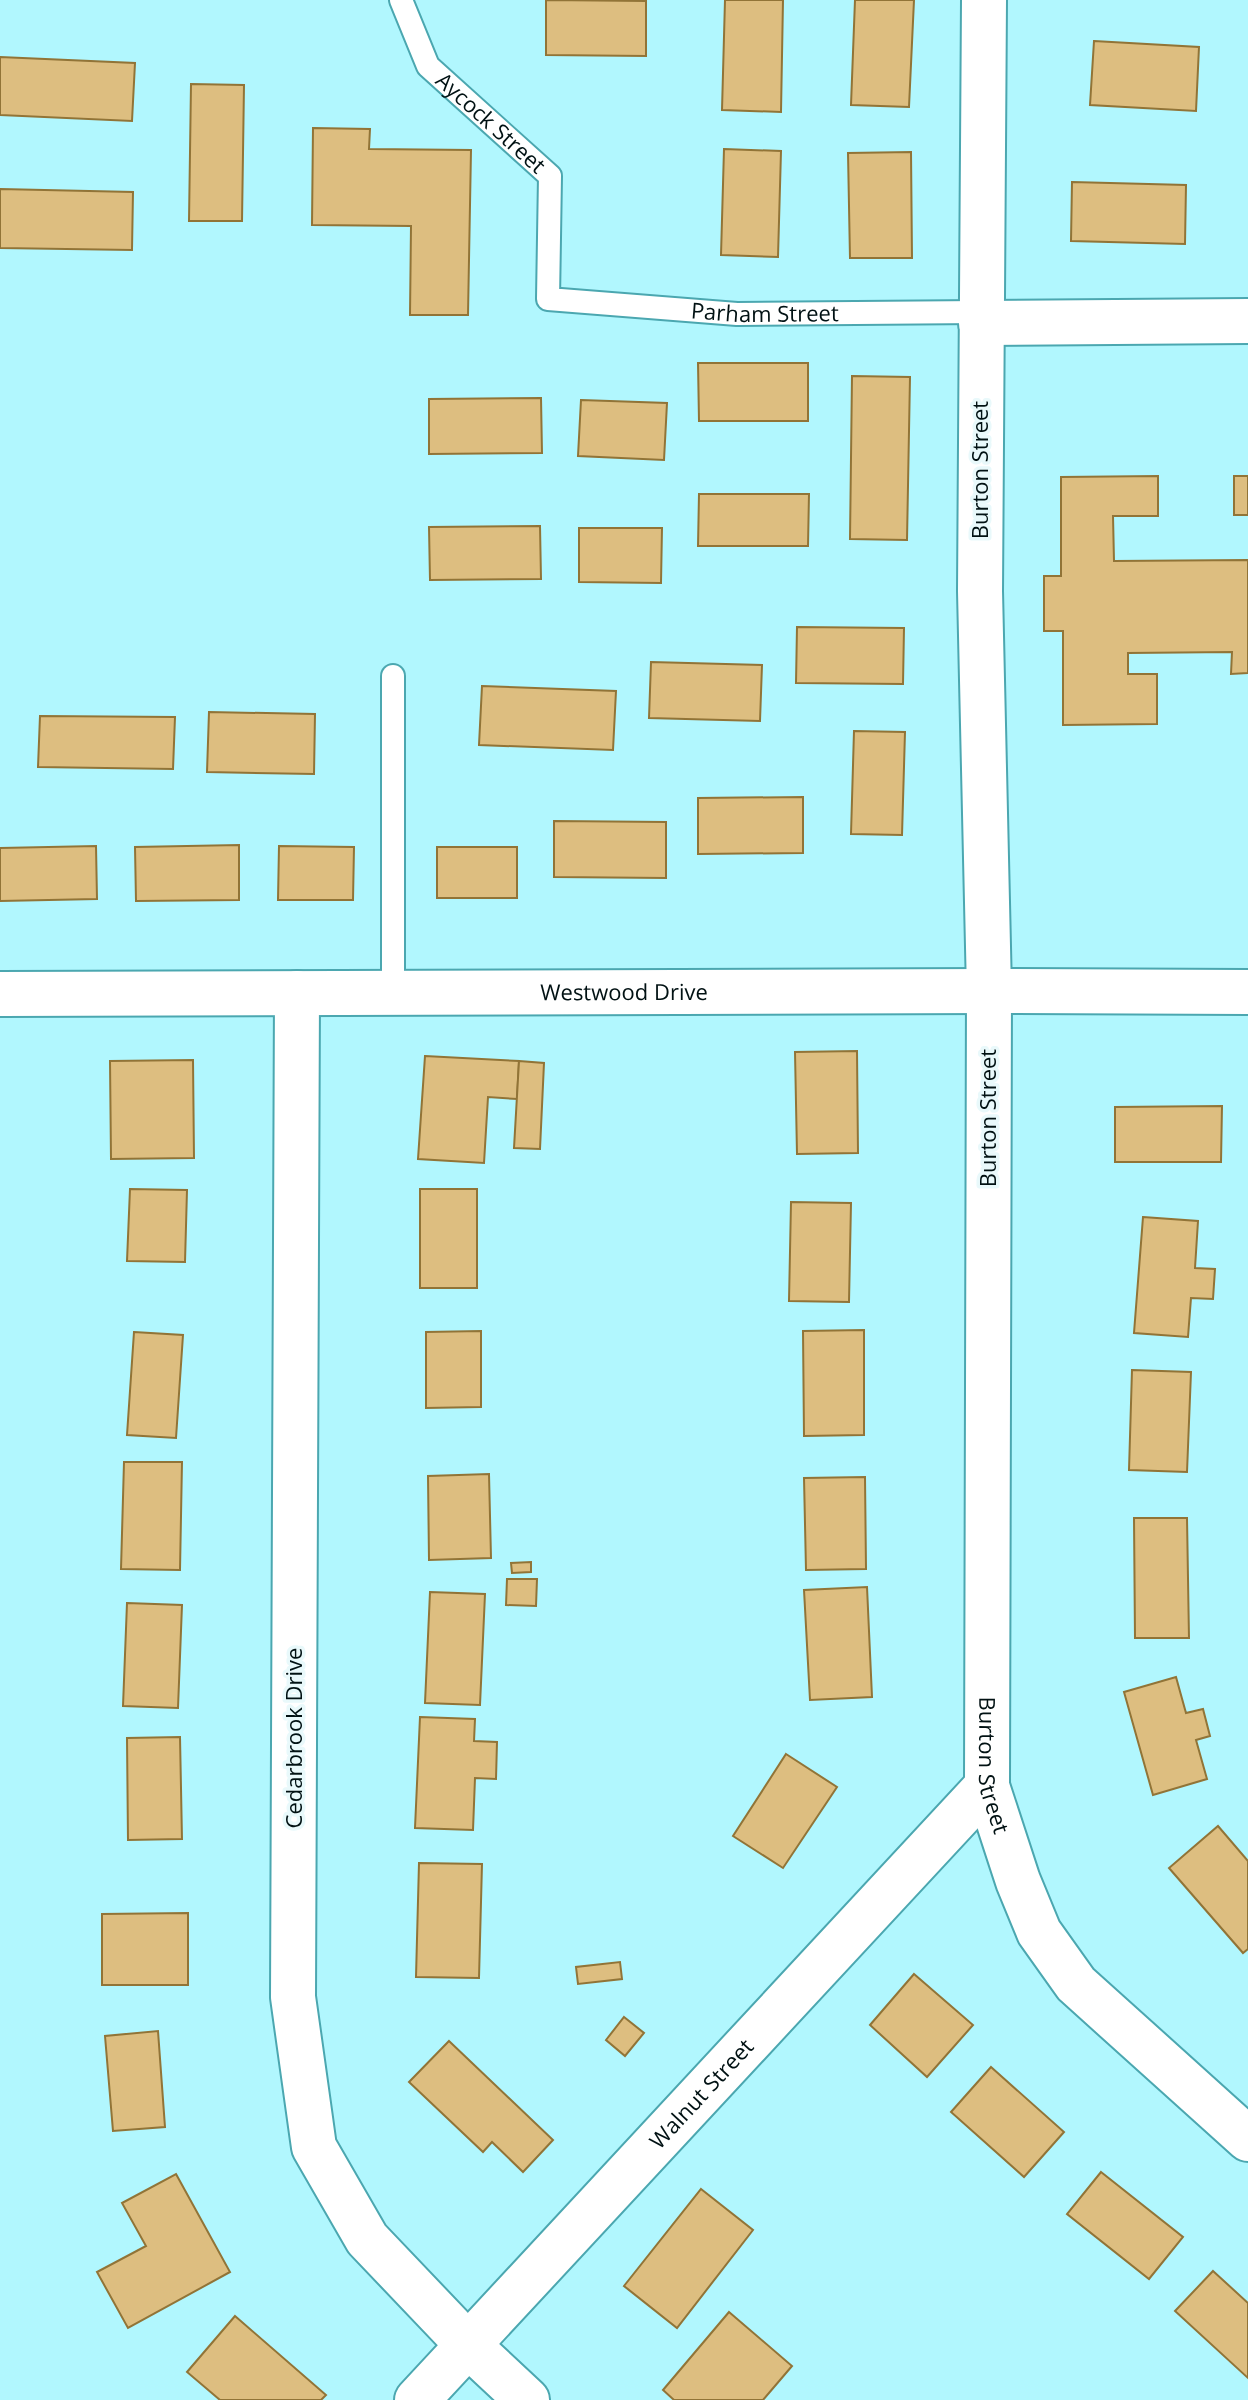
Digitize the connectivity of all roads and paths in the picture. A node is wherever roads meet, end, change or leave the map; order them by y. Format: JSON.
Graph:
{"nodes":[{"id":1,"x":401,"y":0,"type":"edge"},
{"id":2,"x":984,"y":0,"type":"edge"},
{"id":3,"x":548,"y":299,"type":"joint"},
{"id":4,"x":981,"y":317,"type":"junction"},
{"id":5,"x":1248,"y":321,"type":"edge"},
{"id":6,"x":393,"y":676,"type":"dead end"},
{"id":7,"x":989,"y":991,"type":"junction"},
{"id":8,"x":1248,"y":992,"type":"edge"},
{"id":9,"x":297,"y":993,"type":"junction"},
{"id":10,"x":0,"y":994,"type":"edge"},
{"id":11,"x":393,"y":994,"type":"junction"},
{"id":12,"x":987,"y":1786,"type":"junction"},
{"id":13,"x":1248,"y":2139,"type":"edge"},
{"id":14,"x":468,"y":2345,"type":"junction"},
{"id":15,"x":417,"y":2400,"type":"edge"},
{"id":16,"x":527,"y":2400,"type":"edge"}],
"edges":[{"from":1,"to":3,"type":"lane","name":"Aycock Street"},
{"from":2,"to":4,"type":"street","name":"Burton Street"},
{"from":3,"to":4,"type":"lane","name":"Parham Street"},
{"from":4,"to":5,"type":"street","name":"Parham Street"},
{"from":4,"to":7,"type":"street","name":"Burton Street"},
{"from":6,"to":11,"type":"lane"},
{"from":7,"to":8,"type":"street","name":"Westwood Drive"},
{"from":7,"to":11,"type":"street","name":"Westwood Drive"},
{"from":7,"to":12,"type":"street","name":"Burton Street"},
{"from":9,"to":10,"type":"street","name":"Westwood Drive"},
{"from":9,"to":11,"type":"street","name":"Westwood Drive"},
{"from":9,"to":14,"type":"street","name":"Cedarbrook Drive"},
{"from":12,"to":13,"type":"street","name":"Burton Street"},
{"from":12,"to":14,"type":"street","name":"Walnut Street"},
{"from":14,"to":15,"type":"street","name":"Walnut Street"},
{"from":14,"to":16,"type":"street","name":"Cedarbrook Drive"}]}
